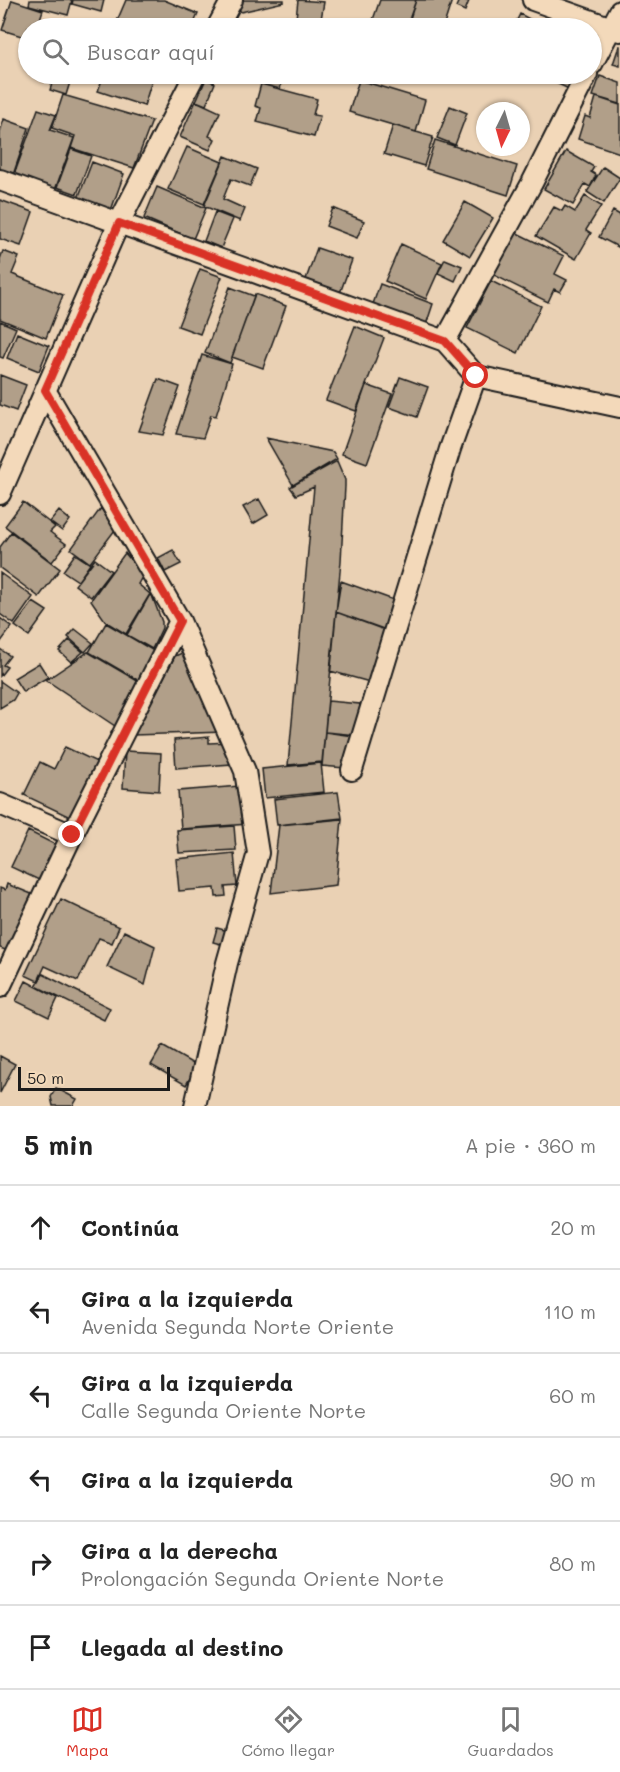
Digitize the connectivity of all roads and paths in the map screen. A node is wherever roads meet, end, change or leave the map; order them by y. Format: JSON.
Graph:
{"nodes":[{"id":1,"x":232,"y":0,"type":"edge"},
{"id":2,"x":533,"y":0,"type":"edge"},
{"id":3,"x":222,"y":18,"type":"edge"},
{"id":4,"x":599,"y":18,"type":"edge"},
{"id":5,"x":602,"y":19,"type":"edge"},
{"id":6,"x":617,"y":23,"type":"edge"},
{"id":7,"x":602,"y":47,"type":"edge"},
{"id":8,"x":190,"y":84,"type":"edge"},
{"id":9,"x":582,"y":84,"type":"edge"},
{"id":10,"x":0,"y":180,"type":"edge"},
{"id":11,"x":119,"y":223,"type":"junction"},
{"id":12,"x":445,"y":341,"type":"junction"},
{"id":13,"x":476,"y":376,"type":"junction"},
{"id":14,"x":45,"y":390,"type":"junction"},
{"id":15,"x":620,"y":407,"type":"edge"},
{"id":16,"x":0,"y":494,"type":"edge"},
{"id":17,"x":180,"y":621,"type":"junction"},
{"id":18,"x":352,"y":770,"type":"dead end"},
{"id":19,"x":0,"y":804,"type":"edge"},
{"id":20,"x":72,"y":835,"type":"junction"},
{"id":21,"x":0,"y":987,"type":"edge"},
{"id":22,"x":195,"y":1106,"type":"edge"}],
"edges":[{"from":1,"to":3,"type":"street"},
{"from":2,"to":4,"type":"street"},
{"from":5,"to":6,"type":"street"},
{"from":6,"to":7,"type":"street"},
{"from":8,"to":11,"type":"street"},
{"from":9,"to":12,"type":"street"},
{"from":10,"to":11,"type":"street"},
{"from":11,"to":12,"type":"street"},
{"from":11,"to":14,"type":"street"},
{"from":12,"to":13,"type":"street"},
{"from":13,"to":15,"type":"street"},
{"from":13,"to":18,"type":"street"},
{"from":14,"to":16,"type":"street"},
{"from":14,"to":17,"type":"street"},
{"from":17,"to":20,"type":"street"},
{"from":17,"to":22,"type":"street"},
{"from":19,"to":20,"type":"street"},
{"from":20,"to":21,"type":"street"}]}
